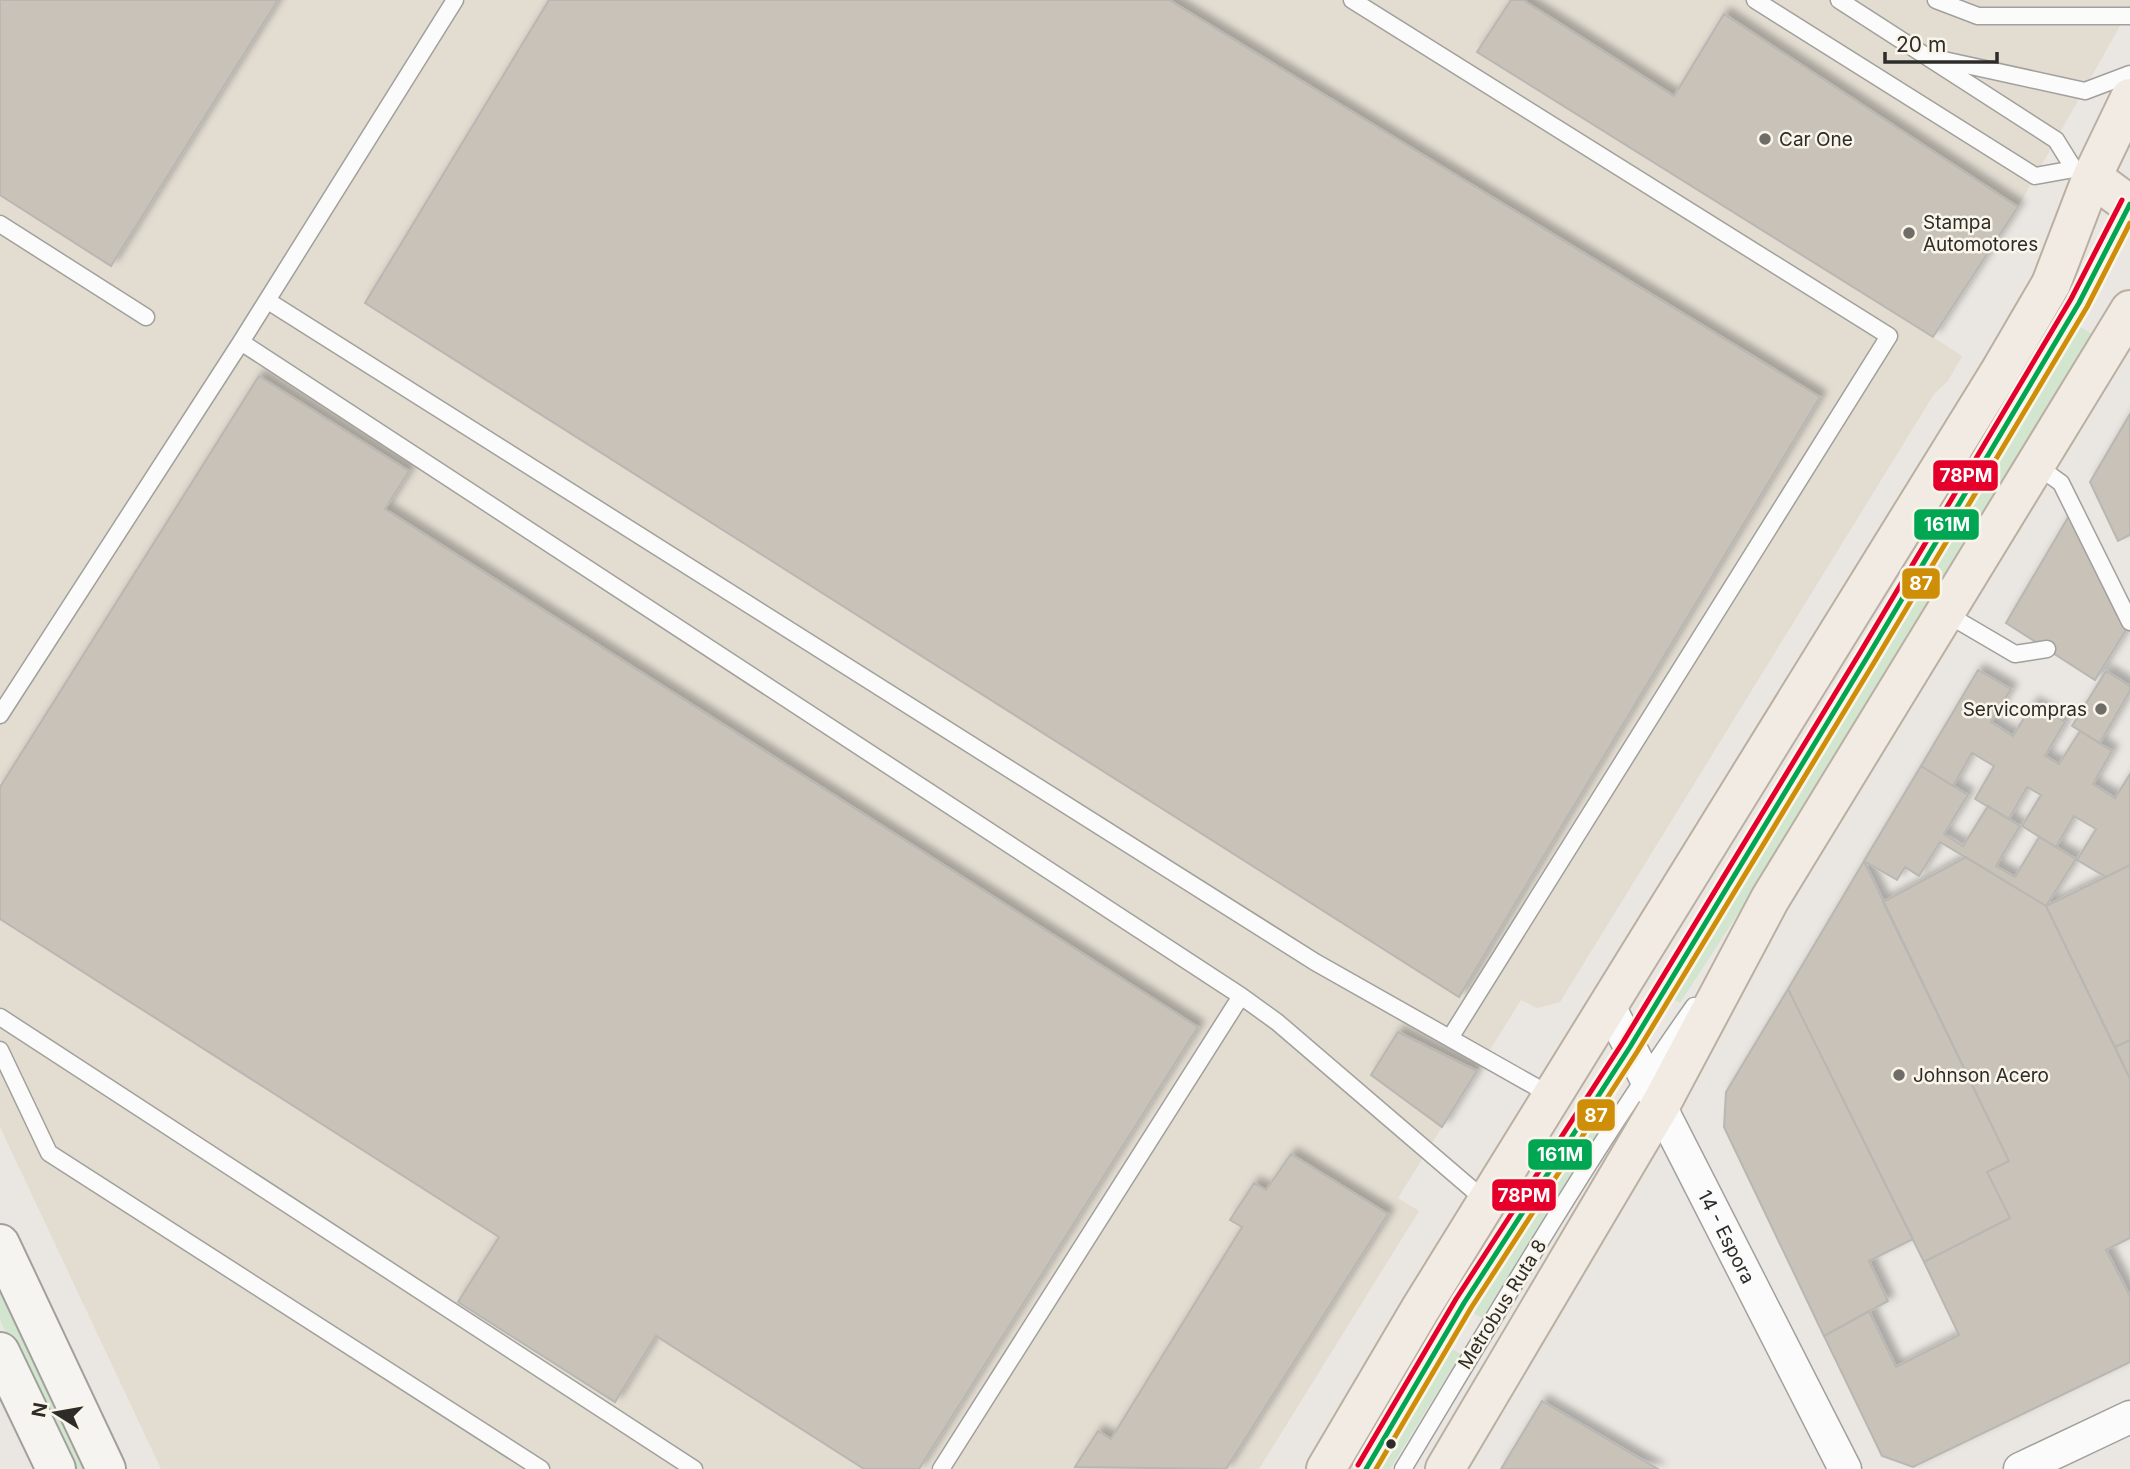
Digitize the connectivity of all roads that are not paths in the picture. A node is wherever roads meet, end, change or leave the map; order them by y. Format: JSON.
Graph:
{"nodes":[{"id":1,"x":455,"y":0,"type":"edge"},
{"id":2,"x":1352,"y":0,"type":"edge"},
{"id":3,"x":1755,"y":0,"type":"edge"},
{"id":4,"x":1839,"y":0,"type":"edge"},
{"id":5,"x":1936,"y":0,"type":"edge"},
{"id":6,"x":2130,"y":16,"type":"edge"},
{"id":7,"x":1930,"y":57,"type":"junction"},
{"id":8,"x":2130,"y":74,"type":"edge"},
{"id":9,"x":2130,"y":97,"type":"edge"},
{"id":10,"x":2083,"y":173,"type":"junction"},
{"id":11,"x":2130,"y":204,"type":"edge"},
{"id":12,"x":0,"y":224,"type":"edge"},
{"id":13,"x":268,"y":301,"type":"junction"},
{"id":14,"x":2130,"y":310,"type":"edge"},
{"id":15,"x":146,"y":317,"type":"dead end"},
{"id":16,"x":241,"y":342,"type":"junction"},
{"id":17,"x":2036,"y":465,"type":"junction"},
{"id":18,"x":1945,"y":613,"type":"junction"},
{"id":19,"x":2130,"y":622,"type":"edge"},
{"id":20,"x":2047,"y":649,"type":"dead end"},
{"id":21,"x":0,"y":715,"type":"edge"},
{"id":22,"x":1241,"y":996,"type":"junction"},
{"id":23,"x":1609,"y":1006,"type":"junction"},
{"id":24,"x":0,"y":1017,"type":"edge"},
{"id":25,"x":1450,"y":1038,"type":"junction"},
{"id":26,"x":1630,"y":1047,"type":"junction"},
{"id":27,"x":0,"y":1050,"type":"edge"},
{"id":28,"x":1653,"y":1089,"type":"junction"},
{"id":29,"x":1552,"y":1096,"type":"junction"},
{"id":30,"x":1487,"y":1202,"type":"junction"},
{"id":31,"x":0,"y":1244,"type":"edge"},
{"id":32,"x":0,"y":1352,"type":"edge"},
{"id":33,"x":2130,"y":1417,"type":"edge"},
{"id":34,"x":56,"y":1469,"type":"edge"},
{"id":35,"x":106,"y":1469,"type":"edge"},
{"id":36,"x":541,"y":1469,"type":"edge"},
{"id":37,"x":694,"y":1469,"type":"edge"},
{"id":38,"x":941,"y":1469,"type":"edge"},
{"id":39,"x":1326,"y":1469,"type":"edge"},
{"id":40,"x":1366,"y":1469,"type":"edge"},
{"id":41,"x":1403,"y":1469,"type":"edge"},
{"id":42,"x":1444,"y":1469,"type":"edge"},
{"id":43,"x":1845,"y":1469,"type":"edge"},
{"id":44,"x":2020,"y":1469,"type":"edge"}],
"edges":[{"from":1,"to":13,"type":"lane"},
{"from":2,"to":25,"type":"lane"},
{"from":3,"to":10,"type":"lane"},
{"from":4,"to":7,"type":"lane"},
{"from":5,"to":6,"type":"lane"},
{"from":7,"to":8,"type":"lane"},
{"from":7,"to":10,"type":"lane"},
{"from":9,"to":10,"type":"main road"},
{"from":10,"to":11,"type":"main road"},
{"from":10,"to":23,"type":"main road"},
{"from":11,"to":26,"type":"lane","name":"Metrobus Ruta 8"},
{"from":12,"to":15,"type":"lane"},
{"from":13,"to":16,"type":"lane"},
{"from":13,"to":25,"type":"lane"},
{"from":14,"to":17,"type":"main road"},
{"from":16,"to":21,"type":"lane"},
{"from":16,"to":22,"type":"lane"},
{"from":17,"to":18,"type":"main road"},
{"from":17,"to":19,"type":"lane"},
{"from":18,"to":20,"type":"lane"},
{"from":18,"to":28,"type":"main road"},
{"from":22,"to":30,"type":"lane"},
{"from":22,"to":38,"type":"lane"},
{"from":23,"to":26,"type":"street","name":"14 - Espora"},
{"from":23,"to":29,"type":"main road"},
{"from":24,"to":37,"type":"lane"},
{"from":25,"to":29,"type":"lane"},
{"from":26,"to":28,"type":"street","name":"14 - Espora"},
{"from":26,"to":40,"type":"lane","name":"Metrobus Ruta 8"},
{"from":27,"to":36,"type":"lane"},
{"from":28,"to":41,"type":"lane","name":"Metrobus Ruta 8"},
{"from":28,"to":42,"type":"main road"},
{"from":28,"to":43,"type":"street","name":"14 - Espora"},
{"from":29,"to":30,"type":"main road"},
{"from":30,"to":39,"type":"main road"},
{"from":31,"to":35,"type":"main road"},
{"from":32,"to":34,"type":"main road"},
{"from":33,"to":44,"type":"street"}]}
